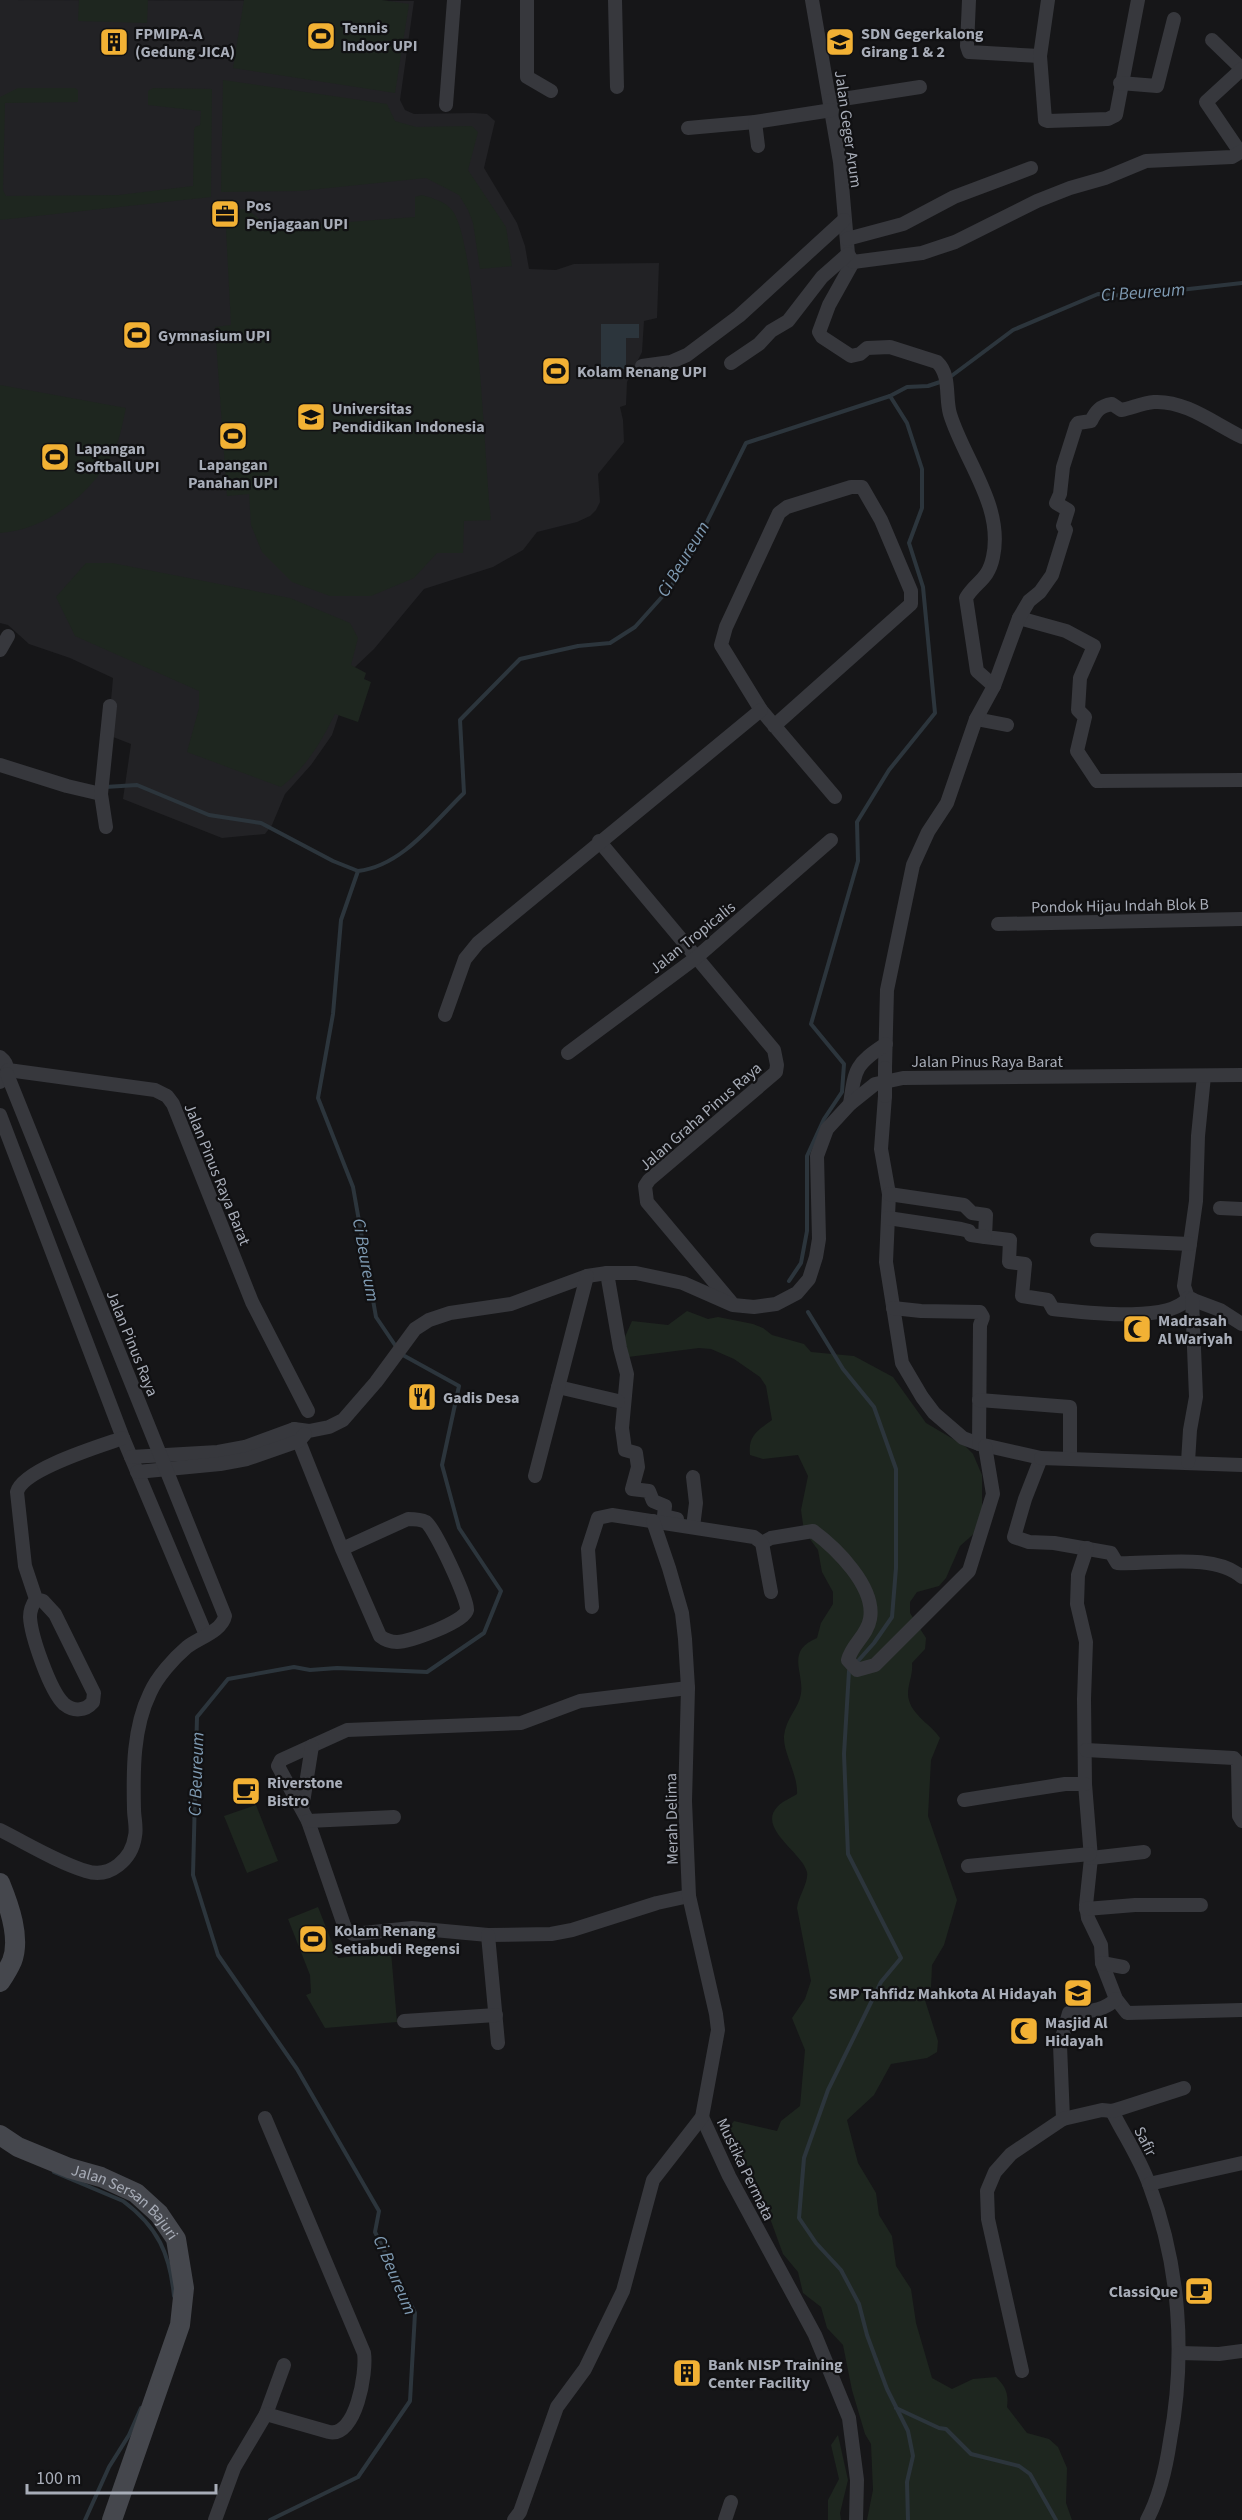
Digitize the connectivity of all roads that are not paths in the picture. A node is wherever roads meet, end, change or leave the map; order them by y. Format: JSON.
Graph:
{"nodes":[{"id":1,"x":454,"y":0,"type":"edge"},
{"id":2,"x":527,"y":0,"type":"edge"},
{"id":3,"x":615,"y":0,"type":"edge"},
{"id":4,"x":813,"y":0,"type":"edge"},
{"id":5,"x":969,"y":0,"type":"edge"},
{"id":6,"x":1048,"y":0,"type":"edge"},
{"id":7,"x":1138,"y":0,"type":"edge"},
{"id":8,"x":1174,"y":20,"type":"dead end"},
{"id":9,"x":1212,"y":40,"type":"dead end"},
{"id":10,"x":1040,"y":56,"type":"junction"},
{"id":11,"x":1242,"y":68,"type":"edge"},
{"id":12,"x":1120,"y":83,"type":"junction"},
{"id":13,"x":617,"y":87,"type":"dead end"},
{"id":14,"x":920,"y":87,"type":"dead end"},
{"id":15,"x":551,"y":91,"type":"dead end"},
{"id":16,"x":446,"y":105,"type":"dead end"},
{"id":17,"x":831,"y":106,"type":"junction"},
{"id":18,"x":755,"y":122,"type":"junction"},
{"id":19,"x":688,"y":128,"type":"dead end"},
{"id":20,"x":758,"y":146,"type":"dead end"},
{"id":21,"x":1241,"y":152,"type":"edge"},
{"id":22,"x":1031,"y":168,"type":"dead end"},
{"id":23,"x":844,"y":220,"type":"junction"},
{"id":24,"x":847,"y":239,"type":"junction"},
{"id":25,"x":850,"y":258,"type":"junction"},
{"id":26,"x":731,"y":363,"type":"dead end"},
{"id":27,"x":642,"y":366,"type":"dead end"},
{"id":28,"x":1242,"y":437,"type":"edge"},
{"id":29,"x":1019,"y":618,"type":"junction"},
{"id":30,"x":8,"y":636,"type":"dead end"},
{"id":31,"x":0,"y":650,"type":"edge"},
{"id":32,"x":994,"y":686,"type":"junction"},
{"id":33,"x":110,"y":706,"type":"dead end"},
{"id":34,"x":761,"y":710,"type":"junction"},
{"id":35,"x":975,"y":719,"type":"junction"},
{"id":36,"x":1008,"y":725,"type":"dead end"},
{"id":37,"x":774,"y":726,"type":"junction"},
{"id":38,"x":0,"y":765,"type":"edge"},
{"id":39,"x":1242,"y":780,"type":"edge"},
{"id":40,"x":101,"y":794,"type":"junction"},
{"id":41,"x":835,"y":796,"type":"dead end"},
{"id":42,"x":106,"y":827,"type":"dead end"},
{"id":43,"x":831,"y":840,"type":"dead end"},
{"id":44,"x":599,"y":841,"type":"junction"},
{"id":45,"x":1242,"y":919,"type":"edge"},
{"id":46,"x":998,"y":924,"type":"dead end"},
{"id":47,"x":697,"y":957,"type":"junction"},
{"id":48,"x":446,"y":1015,"type":"dead end"},
{"id":49,"x":886,"y":1044,"type":"junction"},
{"id":50,"x":568,"y":1053,"type":"dead end"},
{"id":51,"x":4,"y":1071,"type":"edge"},
{"id":52,"x":1242,"y":1075,"type":"edge"},
{"id":53,"x":1204,"y":1076,"type":"junction"},
{"id":54,"x":850,"y":1104,"type":"junction"},
{"id":55,"x":0,"y":1115,"type":"edge"},
{"id":56,"x":889,"y":1194,"type":"junction"},
{"id":57,"x":59,"y":1204,"type":"junction"},
{"id":58,"x":1220,"y":1208,"type":"dead end"},
{"id":59,"x":1242,"y":1209,"type":"edge"},
{"id":60,"x":38,"y":1215,"type":"junction"},
{"id":61,"x":888,"y":1218,"type":"junction"},
{"id":62,"x":985,"y":1237,"type":"junction"},
{"id":63,"x":1097,"y":1240,"type":"dead end"},
{"id":64,"x":1190,"y":1244,"type":"junction"},
{"id":65,"x":84,"y":1265,"type":"junction"},
{"id":66,"x":607,"y":1273,"type":"junction"},
{"id":67,"x":61,"y":1274,"type":"junction"},
{"id":68,"x":587,"y":1276,"type":"junction"},
{"id":69,"x":1190,"y":1299,"type":"junction"},
{"id":70,"x":733,"y":1305,"type":"junction"},
{"id":71,"x":893,"y":1308,"type":"junction"},
{"id":72,"x":1242,"y":1324,"type":"edge"},
{"id":73,"x":558,"y":1388,"type":"junction"},
{"id":74,"x":979,"y":1400,"type":"junction"},
{"id":75,"x":618,"y":1401,"type":"dead end"},
{"id":76,"x":143,"y":1411,"type":"junction"},
{"id":77,"x":308,"y":1411,"type":"dead end"},
{"id":78,"x":118,"y":1422,"type":"junction"},
{"id":79,"x":301,"y":1434,"type":"junction"},
{"id":80,"x":123,"y":1438,"type":"junction"},
{"id":81,"x":982,"y":1445,"type":"junction"},
{"id":82,"x":160,"y":1455,"type":"junction"},
{"id":83,"x":131,"y":1457,"type":"junction"},
{"id":84,"x":1041,"y":1458,"type":"junction"},
{"id":85,"x":1070,"y":1458,"type":"junction"},
{"id":86,"x":1188,"y":1462,"type":"junction"},
{"id":87,"x":1242,"y":1465,"type":"edge"},
{"id":88,"x":167,"y":1470,"type":"junction"},
{"id":89,"x":137,"y":1472,"type":"junction"},
{"id":90,"x":535,"y":1476,"type":"dead end"},
{"id":91,"x":693,"y":1477,"type":"dead end"},
{"id":92,"x":653,"y":1521,"type":"junction"},
{"id":93,"x":693,"y":1525,"type":"junction"},
{"id":94,"x":762,"y":1543,"type":"junction"},
{"id":95,"x":1087,"y":1548,"type":"junction"},
{"id":96,"x":342,"y":1549,"type":"junction"},
{"id":97,"x":1242,"y":1577,"type":"edge"},
{"id":98,"x":771,"y":1592,"type":"dead end"},
{"id":99,"x":36,"y":1599,"type":"junction"},
{"id":100,"x":592,"y":1607,"type":"dead end"},
{"id":101,"x":206,"y":1635,"type":"junction"},
{"id":102,"x":688,"y":1688,"type":"junction"},
{"id":103,"x":312,"y":1746,"type":"junction"},
{"id":104,"x":1086,"y":1750,"type":"junction"},
{"id":105,"x":1085,"y":1784,"type":"junction"},
{"id":106,"x":964,"y":1800,"type":"dead end"},
{"id":107,"x":305,"y":1815,"type":"junction"},
{"id":108,"x":394,"y":1817,"type":"dead end"},
{"id":109,"x":1242,"y":1821,"type":"edge"},
{"id":110,"x":0,"y":1830,"type":"edge"},
{"id":111,"x":1144,"y":1852,"type":"dead end"},
{"id":112,"x":1091,"y":1856,"type":"junction"},
{"id":113,"x":968,"y":1866,"type":"dead end"},
{"id":114,"x":0,"y":1883,"type":"edge"},
{"id":115,"x":689,"y":1896,"type":"junction"},
{"id":116,"x":1201,"y":1905,"type":"dead end"},
{"id":117,"x":1086,"y":1909,"type":"junction"},
{"id":118,"x":488,"y":1935,"type":"junction"},
{"id":119,"x":1102,"y":1963,"type":"junction"},
{"id":120,"x":1123,"y":1966,"type":"dead end"},
{"id":121,"x":0,"y":1982,"type":"edge"},
{"id":122,"x":1116,"y":1999,"type":"junction"},
{"id":123,"x":1242,"y":2010,"type":"edge"},
{"id":124,"x":496,"y":2015,"type":"junction"},
{"id":125,"x":404,"y":2020,"type":"dead end"},
{"id":126,"x":498,"y":2043,"type":"dead end"},
{"id":127,"x":1184,"y":2088,"type":"dead end"},
{"id":128,"x":1112,"y":2111,"type":"junction"},
{"id":129,"x":702,"y":2117,"type":"junction"},
{"id":130,"x":265,"y":2118,"type":"dead end"},
{"id":131,"x":1063,"y":2119,"type":"junction"},
{"id":132,"x":0,"y":2135,"type":"edge"},
{"id":133,"x":1242,"y":2163,"type":"edge"},
{"id":134,"x":1149,"y":2184,"type":"junction"},
{"id":135,"x":1242,"y":2351,"type":"edge"},
{"id":136,"x":1179,"y":2353,"type":"junction"},
{"id":137,"x":284,"y":2366,"type":"dead end"},
{"id":138,"x":1022,"y":2371,"type":"dead end"},
{"id":139,"x":266,"y":2414,"type":"junction"},
{"id":140,"x":731,"y":2502,"type":"dead end"},
{"id":141,"x":112,"y":2520,"type":"edge"},
{"id":142,"x":215,"y":2520,"type":"edge"},
{"id":143,"x":514,"y":2520,"type":"edge"},
{"id":144,"x":725,"y":2520,"type":"edge"},
{"id":145,"x":856,"y":2520,"type":"edge"},
{"id":146,"x":1147,"y":2520,"type":"edge"}],
"edges":[{"from":1,"to":16,"type":"street"},
{"from":2,"to":15,"type":"street"},
{"from":3,"to":13,"type":"street"},
{"from":4,"to":17,"type":"street","name":"Jalan Geger Arum"},
{"from":5,"to":10,"type":"street"},
{"from":6,"to":10,"type":"street"},
{"from":7,"to":12,"type":"street"},
{"from":8,"to":12,"type":"street"},
{"from":9,"to":11,"type":"street"},
{"from":10,"to":12,"type":"street"},
{"from":11,"to":21,"type":"street"},
{"from":14,"to":17,"type":"street"},
{"from":17,"to":18,"type":"street"},
{"from":17,"to":23,"type":"street","name":"Jalan Geger Arum"},
{"from":18,"to":19,"type":"street"},
{"from":18,"to":20,"type":"street"},
{"from":21,"to":25,"type":"street"},
{"from":22,"to":24,"type":"street"},
{"from":23,"to":24,"type":"street","name":"Jalan Geger Arum"},
{"from":23,"to":27,"type":"street"},
{"from":24,"to":25,"type":"street","name":"Jalan Geger Arum"},
{"from":25,"to":26,"type":"street"},
{"from":25,"to":32,"type":"street"},
{"from":28,"to":29,"type":"street"},
{"from":29,"to":32,"type":"street"},
{"from":29,"to":39,"type":"street"},
{"from":30,"to":31,"type":"street"},
{"from":32,"to":35,"type":"street"},
{"from":33,"to":40,"type":"street"},
{"from":34,"to":37,"type":"street"},
{"from":34,"to":37,"type":"street"},
{"from":34,"to":44,"type":"street"},
{"from":35,"to":36,"type":"street"},
{"from":35,"to":49,"type":"street"},
{"from":37,"to":41,"type":"street"},
{"from":38,"to":40,"type":"street"},
{"from":40,"to":42,"type":"street"},
{"from":43,"to":47,"type":"street","name":"Jalan Tropicalis"},
{"from":44,"to":47,"type":"street","name":"Jalan Graha Pinus Raya"},
{"from":44,"to":48,"type":"street"},
{"from":45,"to":46,"type":"street","name":"Pondok Hijau Indah Blok B"},
{"from":47,"to":50,"type":"street","name":"Jalan Tropicalis"},
{"from":47,"to":70,"type":"street","name":"Jalan Graha Pinus Raya"},
{"from":49,"to":54,"type":"street"},
{"from":49,"to":56,"type":"street","bridge":true},
{"from":51,"to":57,"type":"street","name":"Jalan Pinus Raya"},
{"from":51,"to":77,"type":"street","name":"Jalan Pinus Raya Barat"},
{"from":52,"to":53,"type":"street","name":"Jalan Pinus Raya Barat"},
{"from":53,"to":54,"type":"street","name":"Jalan Pinus Raya Barat"},
{"from":53,"to":64,"type":"street"},
{"from":54,"to":70,"type":"street","name":"Jalan Pinus Raya Barat"},
{"from":55,"to":60,"type":"street"},
{"from":56,"to":61,"type":"street"},
{"from":56,"to":62,"type":"street"},
{"from":57,"to":60,"type":"street"},
{"from":57,"to":65,"type":"street","name":"Jalan Pinus Raya"},
{"from":58,"to":59,"type":"street"},
{"from":60,"to":67,"type":"street"},
{"from":61,"to":62,"type":"street"},
{"from":61,"to":71,"type":"street"},
{"from":62,"to":69,"type":"street"},
{"from":63,"to":64,"type":"street"},
{"from":64,"to":69,"type":"street"},
{"from":65,"to":67,"type":"street"},
{"from":65,"to":76,"type":"street","name":"Jalan Pinus Raya"},
{"from":66,"to":68,"type":"street","name":"Jalan Pinus Raya Barat"},
{"from":66,"to":70,"type":"street","name":"Jalan Pinus Raya Barat"},
{"from":66,"to":93,"type":"street"},
{"from":67,"to":78,"type":"street"},
{"from":68,"to":73,"type":"street"},
{"from":68,"to":79,"type":"street","name":"Jalan Pinus Raya Barat"},
{"from":69,"to":72,"type":"street"},
{"from":69,"to":86,"type":"street"},
{"from":71,"to":74,"type":"street"},
{"from":71,"to":81,"type":"street"},
{"from":73,"to":75,"type":"street"},
{"from":73,"to":90,"type":"street"},
{"from":74,"to":81,"type":"street"},
{"from":74,"to":85,"type":"street"},
{"from":76,"to":78,"type":"street"},
{"from":76,"to":82,"type":"street","name":"Jalan Pinus Raya"},
{"from":78,"to":80,"type":"street"},
{"from":79,"to":82,"type":"street","name":"Jalan Pinus Raya Barat"},
{"from":79,"to":88,"type":"street","name":"Jalan Pinus Raya Barat"},
{"from":79,"to":96,"type":"street"},
{"from":80,"to":83,"type":"street"},
{"from":80,"to":99,"type":"street"},
{"from":81,"to":84,"type":"street"},
{"from":81,"to":94,"type":"street"},
{"from":82,"to":83,"type":"street","name":"Jalan Pinus Raya Barat"},
{"from":82,"to":88,"type":"street","name":"Jalan Pinus Raya"},
{"from":83,"to":89,"type":"street"},
{"from":84,"to":85,"type":"street"},
{"from":84,"to":95,"type":"street"},
{"from":85,"to":86,"type":"street"},
{"from":86,"to":87,"type":"street"},
{"from":88,"to":89,"type":"street","name":"Jalan Pinus Raya Barat"},
{"from":88,"to":101,"type":"street","name":"Jalan Pinus Raya"},
{"from":89,"to":101,"type":"street"},
{"from":91,"to":93,"type":"street"},
{"from":92,"to":93,"type":"street"},
{"from":92,"to":100,"type":"street"},
{"from":92,"to":102,"type":"street","name":"Merah Delima"},
{"from":93,"to":94,"type":"street"},
{"from":94,"to":98,"type":"street"},
{"from":95,"to":97,"type":"street"},
{"from":95,"to":104,"type":"street"},
{"from":96,"to":96,"type":"street"},
{"from":99,"to":99,"type":"street"},
{"from":101,"to":110,"type":"street"},
{"from":102,"to":103,"type":"street"},
{"from":102,"to":115,"type":"street","name":"Merah Delima"},
{"from":103,"to":107,"type":"street"},
{"from":103,"to":107,"type":"street"},
{"from":104,"to":105,"type":"street"},
{"from":104,"to":109,"type":"street"},
{"from":105,"to":106,"type":"street"},
{"from":105,"to":112,"type":"street"},
{"from":107,"to":108,"type":"street"},
{"from":107,"to":118,"type":"street"},
{"from":111,"to":112,"type":"street"},
{"from":112,"to":113,"type":"street"},
{"from":112,"to":117,"type":"street"},
{"from":114,"to":121,"type":"main road"},
{"from":115,"to":118,"type":"street"},
{"from":115,"to":129,"type":"street","name":"Merah Delima"},
{"from":116,"to":117,"type":"street"},
{"from":117,"to":119,"type":"street"},
{"from":118,"to":124,"type":"street"},
{"from":119,"to":120,"type":"street"},
{"from":119,"to":122,"type":"street"},
{"from":122,"to":123,"type":"street"},
{"from":122,"to":131,"type":"street"},
{"from":124,"to":125,"type":"street"},
{"from":124,"to":126,"type":"street"},
{"from":127,"to":128,"type":"street"},
{"from":128,"to":131,"type":"street"},
{"from":128,"to":134,"type":"street","name":"Safir"},
{"from":129,"to":143,"type":"street","name":"Mustika Permata"},
{"from":129,"to":145,"type":"street","name":"Mustika Permata"},
{"from":130,"to":139,"type":"street"},
{"from":131,"to":138,"type":"street"},
{"from":132,"to":141,"type":"main road","name":"Jalan Sersan Bajuri"},
{"from":133,"to":134,"type":"street"},
{"from":134,"to":136,"type":"street","name":"Safir"},
{"from":135,"to":136,"type":"street"},
{"from":136,"to":146,"type":"street","name":"Safir"},
{"from":137,"to":139,"type":"street"},
{"from":139,"to":142,"type":"street"},
{"from":140,"to":144,"type":"street"}]}
